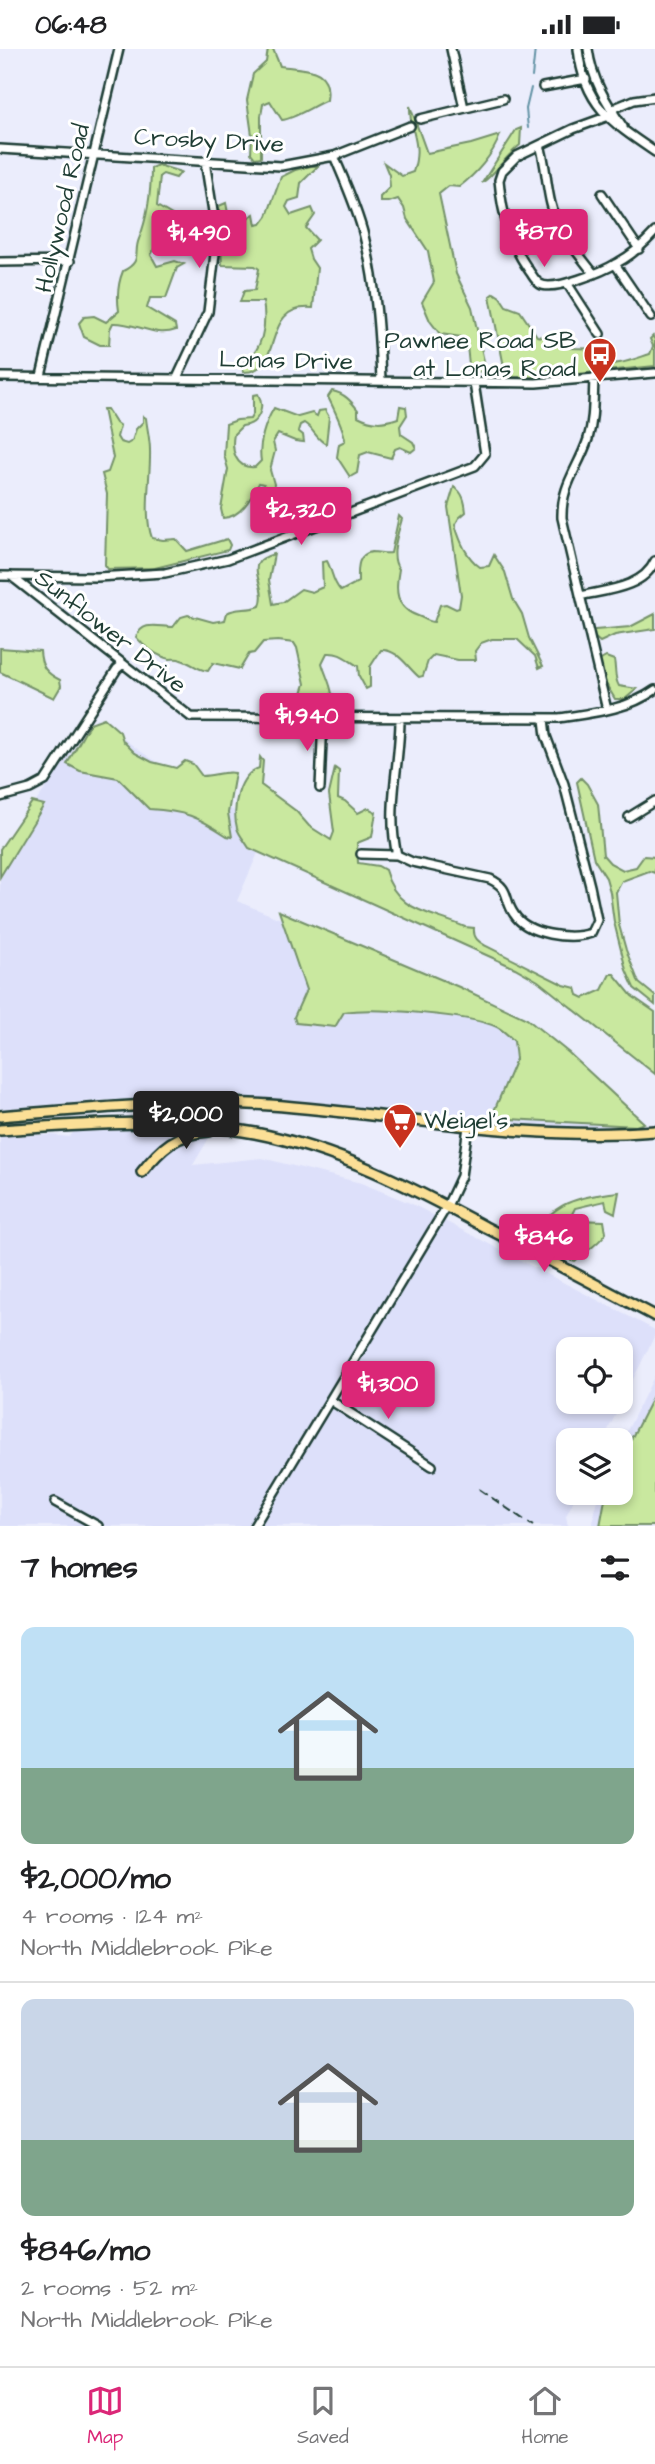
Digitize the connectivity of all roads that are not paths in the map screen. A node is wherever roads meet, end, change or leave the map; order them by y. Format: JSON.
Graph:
{"nodes":[{"id":1,"x":119,"y":49,"type":"edge"},
{"id":2,"x":450,"y":49,"type":"edge"},
{"id":3,"x":578,"y":49,"type":"edge"},
{"id":4,"x":588,"y":49,"type":"edge"},
{"id":5,"x":594,"y":78,"type":"junction"},
{"id":6,"x":584,"y":80,"type":"junction"},
{"id":7,"x":543,"y":87,"type":"dead end"},
{"id":8,"x":655,"y":97,"type":"edge"},
{"id":9,"x":503,"y":99,"type":"dead end"},
{"id":10,"x":464,"y":108,"type":"junction"},
{"id":11,"x":609,"y":114,"type":"junction"},
{"id":12,"x":420,"y":119,"type":"dead end"},
{"id":13,"x":410,"y":126,"type":"dead end"},
{"id":14,"x":540,"y":145,"type":"junction"},
{"id":15,"x":0,"y":149,"type":"edge"},
{"id":16,"x":655,"y":152,"type":"edge"},
{"id":17,"x":95,"y":153,"type":"junction"},
{"id":18,"x":334,"y":156,"type":"junction"},
{"id":19,"x":205,"y":161,"type":"junction"},
{"id":20,"x":602,"y":194,"type":"dead end"},
{"id":21,"x":655,"y":233,"type":"edge"},
{"id":22,"x":639,"y":249,"type":"junction"},
{"id":23,"x":70,"y":261,"type":"junction"},
{"id":24,"x":0,"y":262,"type":"edge"},
{"id":25,"x":615,"y":264,"type":"junction"},
{"id":26,"x":594,"y":274,"type":"junction"},
{"id":27,"x":567,"y":283,"type":"junction"},
{"id":28,"x":651,"y":317,"type":"dead end"},
{"id":29,"x":600,"y":334,"type":"dead end"},
{"id":30,"x":655,"y":373,"type":"edge"},
{"id":31,"x":41,"y":376,"type":"junction"},
{"id":32,"x":0,"y":377,"type":"edge"},
{"id":33,"x":177,"y":378,"type":"junction"},
{"id":34,"x":594,"y":378,"type":"junction"},
{"id":35,"x":381,"y":380,"type":"junction"},
{"id":36,"x":474,"y":383,"type":"junction"},
{"id":37,"x":655,"y":561,"type":"edge"},
{"id":38,"x":0,"y":576,"type":"edge"},
{"id":39,"x":10,"y":576,"type":"junction"},
{"id":40,"x":580,"y":596,"type":"junction"},
{"id":41,"x":123,"y":664,"type":"junction"},
{"id":42,"x":655,"y":690,"type":"edge"},
{"id":43,"x":607,"y":710,"type":"junction"},
{"id":44,"x":323,"y":718,"type":"junction"},
{"id":45,"x":400,"y":719,"type":"junction"},
{"id":46,"x":544,"y":719,"type":"junction"},
{"id":47,"x":320,"y":788,"type":"dead end"},
{"id":48,"x":0,"y":797,"type":"edge"},
{"id":49,"x":655,"y":801,"type":"edge"},
{"id":50,"x":629,"y":817,"type":"dead end"},
{"id":51,"x":361,"y":854,"type":"dead end"},
{"id":52,"x":397,"y":855,"type":"junction"},
{"id":53,"x":0,"y":1116,"type":"edge"},
{"id":54,"x":468,"y":1127,"type":"junction"},
{"id":55,"x":229,"y":1129,"type":"junction"},
{"id":56,"x":0,"y":1130,"type":"edge"},
{"id":57,"x":655,"y":1131,"type":"edge"},
{"id":58,"x":142,"y":1172,"type":"dead end"},
{"id":59,"x":447,"y":1206,"type":"junction"},
{"id":60,"x":655,"y":1316,"type":"edge"},
{"id":61,"x":330,"y":1401,"type":"junction"},
{"id":62,"x":432,"y":1466,"type":"dead end"},
{"id":63,"x":55,"y":1502,"type":"dead end"},
{"id":64,"x":98,"y":1526,"type":"edge"},
{"id":65,"x":254,"y":1526,"type":"edge"}],
"edges":[{"from":1,"to":17,"type":"street","name":"Hollywood Road"},
{"from":2,"to":10,"type":"street"},
{"from":3,"to":6,"type":"street"},
{"from":4,"to":5,"type":"street"},
{"from":5,"to":6,"type":"street"},
{"from":5,"to":11,"type":"street"},
{"from":6,"to":7,"type":"street"},
{"from":6,"to":11,"type":"street"},
{"from":8,"to":11,"type":"street"},
{"from":9,"to":10,"type":"street"},
{"from":10,"to":12,"type":"street"},
{"from":11,"to":14,"type":"street"},
{"from":11,"to":16,"type":"street"},
{"from":13,"to":18,"type":"street","name":"Crosby Drive"},
{"from":14,"to":26,"type":"street"},
{"from":14,"to":27,"type":"street"},
{"from":15,"to":17,"type":"street","name":"Crosby Drive"},
{"from":17,"to":19,"type":"street","name":"Crosby Drive"},
{"from":17,"to":23,"type":"street","name":"Hollywood Road"},
{"from":18,"to":19,"type":"street","name":"Crosby Drive"},
{"from":18,"to":35,"type":"street"},
{"from":19,"to":33,"type":"street"},
{"from":20,"to":22,"type":"street"},
{"from":21,"to":22,"type":"street"},
{"from":22,"to":25,"type":"street"},
{"from":23,"to":24,"type":"street"},
{"from":23,"to":31,"type":"street","name":"Hollywood Road"},
{"from":25,"to":26,"type":"street"},
{"from":25,"to":28,"type":"street"},
{"from":26,"to":27,"type":"street"},
{"from":27,"to":29,"type":"street"},
{"from":30,"to":34,"type":"street","name":"Lonas Drive"},
{"from":31,"to":32,"type":"street","name":"Lonas Drive"},
{"from":31,"to":33,"type":"street","name":"Lonas Drive"},
{"from":33,"to":35,"type":"street","name":"Lonas Drive"},
{"from":34,"to":36,"type":"street","name":"Lonas Drive"},
{"from":34,"to":40,"type":"street"},
{"from":35,"to":36,"type":"street","name":"Lonas Drive"},
{"from":36,"to":39,"type":"street"},
{"from":37,"to":40,"type":"street"},
{"from":38,"to":39,"type":"street"},
{"from":39,"to":41,"type":"street","name":"Sunflower Drive"},
{"from":40,"to":43,"type":"street"},
{"from":41,"to":44,"type":"street","name":"Sunflower Drive"},
{"from":41,"to":48,"type":"street"},
{"from":42,"to":43,"type":"street","name":"Sunflower Drive"},
{"from":43,"to":46,"type":"street","name":"Sunflower Drive"},
{"from":44,"to":45,"type":"street","name":"Sunflower Drive"},
{"from":44,"to":47,"type":"street"},
{"from":45,"to":46,"type":"street","name":"Sunflower Drive"},
{"from":45,"to":52,"type":"street"},
{"from":46,"to":52,"type":"street"},
{"from":49,"to":50,"type":"street"},
{"from":51,"to":52,"type":"street"},
{"from":53,"to":54,"type":"main road"},
{"from":54,"to":57,"type":"main road"},
{"from":54,"to":59,"type":"street"},
{"from":55,"to":56,"type":"main road"},
{"from":55,"to":58,"type":"main road"},
{"from":55,"to":59,"type":"main road"},
{"from":59,"to":60,"type":"main road"},
{"from":59,"to":61,"type":"street"},
{"from":61,"to":62,"type":"street"},
{"from":61,"to":65,"type":"street"},
{"from":63,"to":64,"type":"street"}]}
